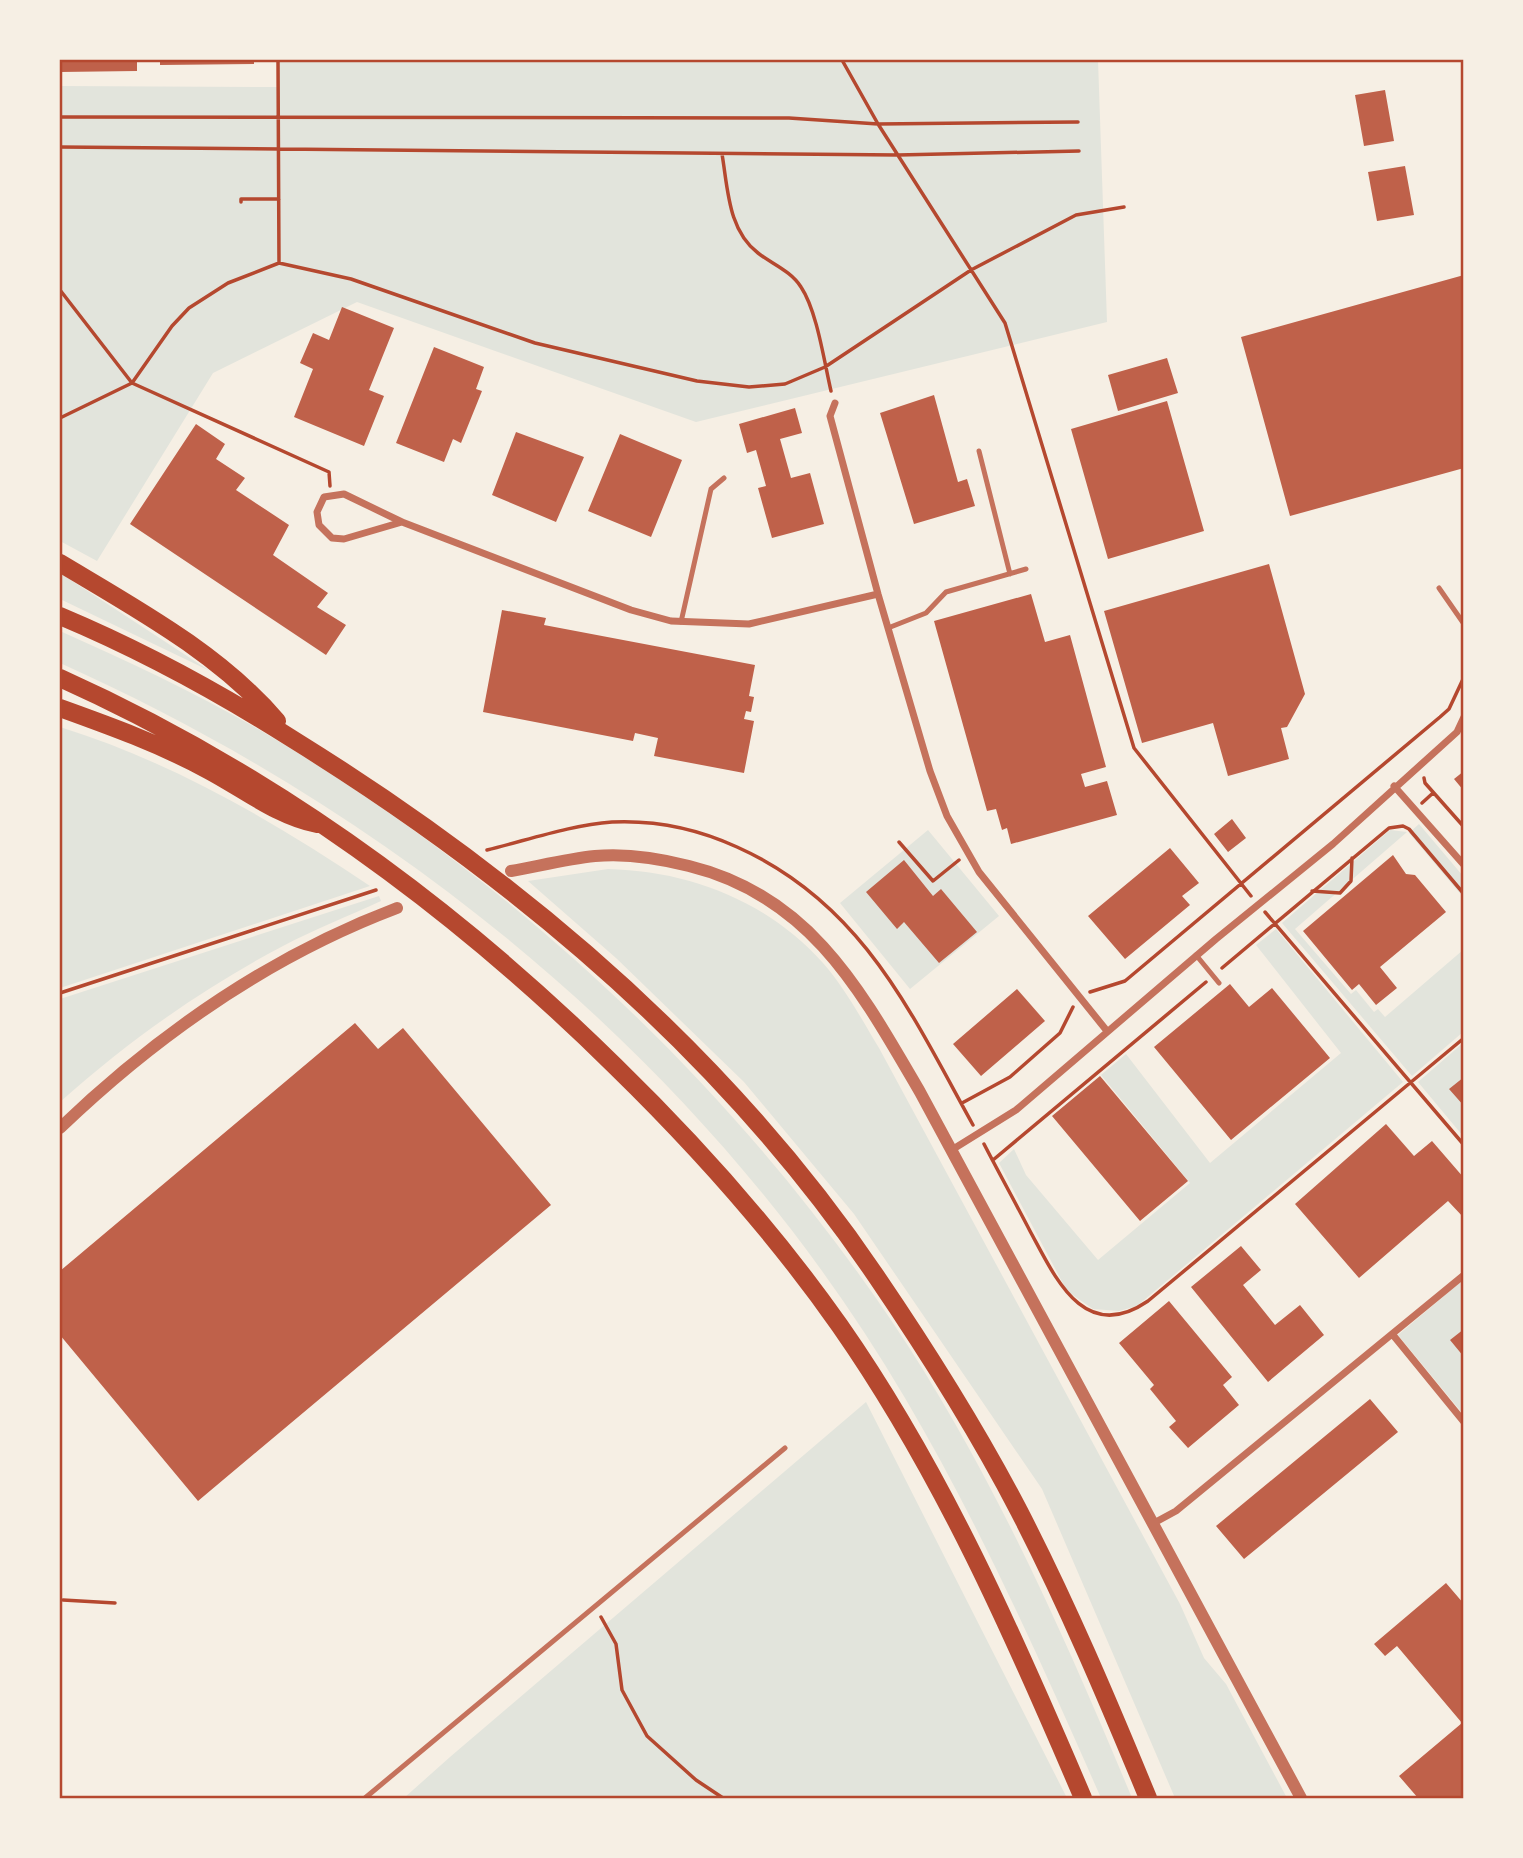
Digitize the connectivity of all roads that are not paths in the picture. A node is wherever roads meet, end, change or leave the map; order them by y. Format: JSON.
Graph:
{"nodes":[{"id":1,"x":835,"y":403,"type":"road end"},
{"id":2,"x":979,"y":452,"type":"dead end"},
{"id":3,"x":724,"y":478,"type":"dead end"},
{"id":4,"x":402,"y":522,"type":"junction"},
{"id":5,"x":60,"y":564,"type":"edge"},
{"id":6,"x":1026,"y":569,"type":"dead end"},
{"id":7,"x":1010,"y":574,"type":"junction"},
{"id":8,"x":1439,"y":588,"type":"dead end"},
{"id":9,"x":878,"y":594,"type":"junction"},
{"id":10,"x":60,"y":616,"type":"edge"},
{"id":11,"x":681,"y":622,"type":"junction"},
{"id":12,"x":1464,"y":624,"type":"edge"},
{"id":13,"x":888,"y":628,"type":"junction"},
{"id":14,"x":60,"y":678,"type":"edge"},
{"id":15,"x":60,"y":708,"type":"edge"},
{"id":16,"x":1463,"y":718,"type":"edge"},
{"id":17,"x":290,"y":737,"type":"junction"},
{"id":18,"x":1394,"y":786,"type":"junction"},
{"id":19,"x":328,"y":826,"type":"junction"},
{"id":20,"x":1464,"y":865,"type":"edge"},
{"id":21,"x":511,"y":871,"type":"dead end"},
{"id":22,"x":397,"y":908,"type":"dead end"},
{"id":23,"x":1196,"y":955,"type":"junction"},
{"id":24,"x":1219,"y":983,"type":"dead end"},
{"id":25,"x":1107,"y":1031,"type":"junction"},
{"id":26,"x":60,"y":1128,"type":"edge"},
{"id":27,"x":950,"y":1151,"type":"junction"},
{"id":28,"x":1464,"y":1275,"type":"edge"},
{"id":29,"x":1392,"y":1335,"type":"junction"},
{"id":30,"x":1464,"y":1422,"type":"edge"},
{"id":31,"x":785,"y":1448,"type":"dead end"},
{"id":32,"x":1152,"y":1524,"type":"junction"},
{"id":33,"x":1126,"y":1747,"type":"junction"},
{"id":34,"x":365,"y":1798,"type":"edge"},
{"id":35,"x":1083,"y":1798,"type":"edge"},
{"id":36,"x":1148,"y":1798,"type":"edge"},
{"id":37,"x":1156,"y":1798,"type":"edge"},
{"id":38,"x":1301,"y":1798,"type":"edge"}],
"edges":[{"from":1,"to":9,"type":"street"},
{"from":2,"to":7,"type":"lane"},
{"from":3,"to":11,"type":"lane"},
{"from":4,"to":4,"type":"street"},
{"from":4,"to":11,"type":"street"},
{"from":5,"to":17,"type":"highway"},
{"from":6,"to":7,"type":"lane"},
{"from":7,"to":13,"type":"lane"},
{"from":8,"to":12,"type":"lane"},
{"from":9,"to":11,"type":"street"},
{"from":9,"to":13,"type":"street"},
{"from":10,"to":17,"type":"highway"},
{"from":13,"to":25,"type":"street"},
{"from":14,"to":19,"type":"highway"},
{"from":15,"to":19,"type":"highway"},
{"from":16,"to":18,"type":"street"},
{"from":17,"to":33,"type":"highway"},
{"from":18,"to":20,"type":"street"},
{"from":18,"to":23,"type":"street"},
{"from":19,"to":35,"type":"highway"},
{"from":21,"to":27,"type":"street"},
{"from":22,"to":26,"type":"street"},
{"from":23,"to":24,"type":"lane"},
{"from":23,"to":25,"type":"street"},
{"from":25,"to":27,"type":"street"},
{"from":27,"to":32,"type":"street"},
{"from":28,"to":29,"type":"street"},
{"from":29,"to":30,"type":"street"},
{"from":29,"to":32,"type":"street"},
{"from":31,"to":34,"type":"lane"},
{"from":32,"to":38,"type":"street"},
{"from":33,"to":36,"type":"highway"},
{"from":33,"to":37,"type":"highway"}]}
